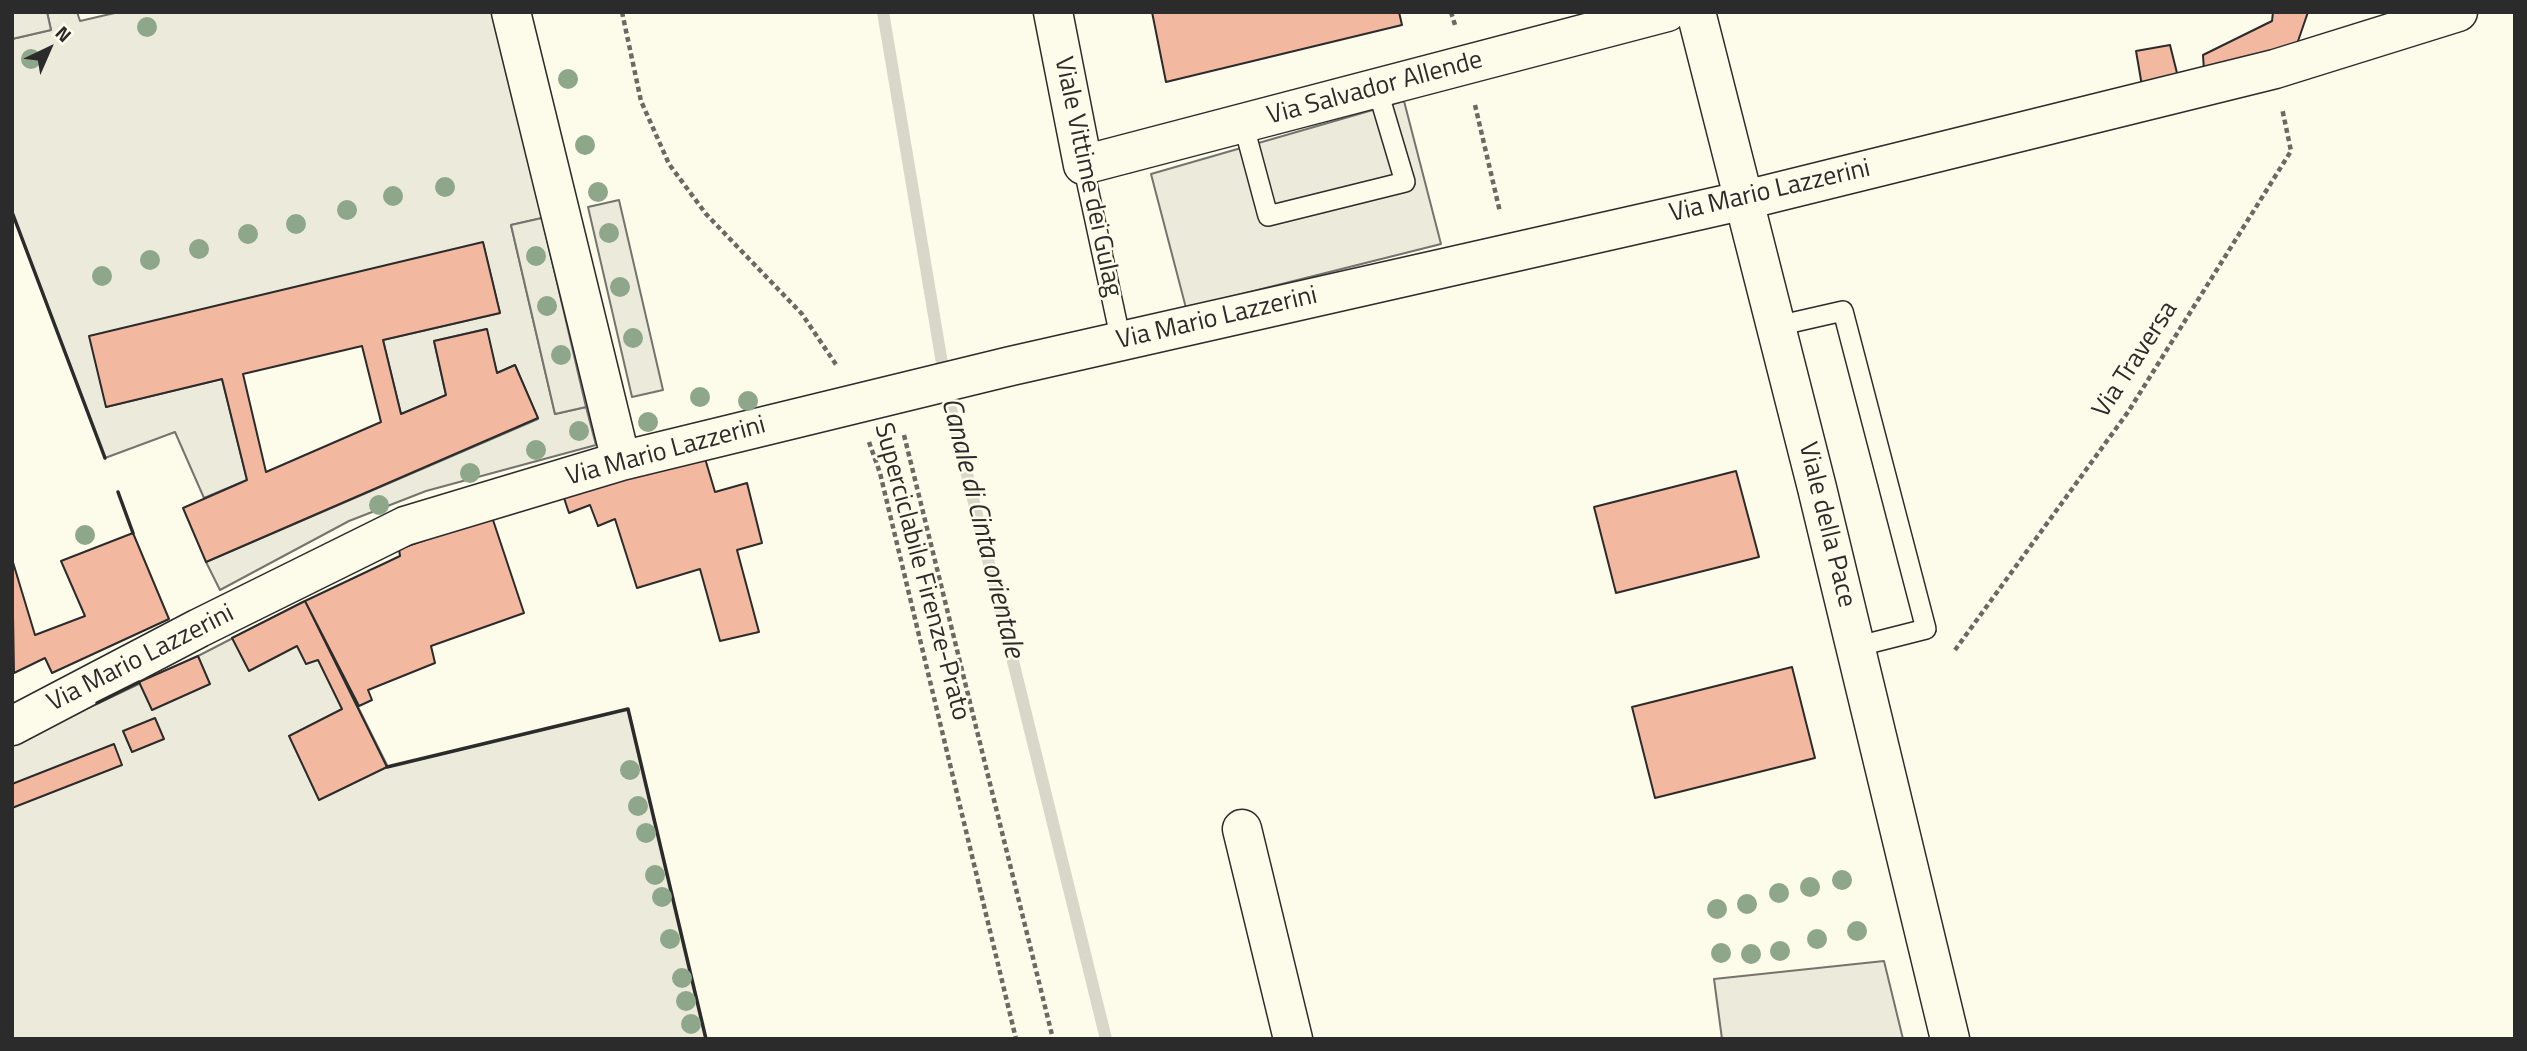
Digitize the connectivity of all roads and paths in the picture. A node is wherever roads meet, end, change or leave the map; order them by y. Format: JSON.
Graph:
{"nodes":[{"id":1,"x":510,"y":12,"type":"edge"},
{"id":2,"x":622,"y":12,"type":"edge"},
{"id":3,"x":1053,"y":12,"type":"edge"},
{"id":4,"x":1451,"y":12,"type":"edge"},
{"id":5,"x":1667,"y":12,"type":"edge"},
{"id":6,"x":1696,"y":12,"type":"edge"},
{"id":7,"x":2458,"y":12,"type":"edge"},
{"id":8,"x":1465,"y":65,"type":"junction"},
{"id":9,"x":2275,"y":69,"type":"junction"},
{"id":10,"x":1377,"y":88,"type":"junction"},
{"id":11,"x":1243,"y":123,"type":"junction"},
{"id":12,"x":1083,"y":165,"type":"junction"},
{"id":13,"x":1745,"y":200,"type":"junction"},
{"id":14,"x":1510,"y":251,"type":"junction"},
{"id":15,"x":1777,"y":326,"type":"junction"},
{"id":16,"x":1121,"y":341,"type":"junction"},
{"id":17,"x":898,"y":393,"type":"junction"},
{"id":18,"x":855,"y":404,"type":"junction"},
{"id":19,"x":621,"y":461,"type":"junction"},
{"id":20,"x":1855,"y":647,"type":"junction"},
{"id":21,"x":1955,"y":650,"type":"dead end"},
{"id":22,"x":12,"y":726,"type":"edge"},
{"id":23,"x":1242,"y":829,"type":"dead end"},
{"id":24,"x":1016,"y":1039,"type":"edge"},
{"id":25,"x":1054,"y":1039,"type":"edge"},
{"id":26,"x":1293,"y":1039,"type":"edge"},
{"id":27,"x":1950,"y":1039,"type":"edge"}],
"edges":[{"from":1,"to":19,"type":"street"},
{"from":2,"to":18,"type":"path","name":"Superciclabile Firenze-Prato"},
{"from":3,"to":12,"type":"street","name":"Viale Vittime dei Gulag"},
{"from":4,"to":8,"type":"path"},
{"from":5,"to":8,"type":"street","name":"Via Salvador Allende"},
{"from":6,"to":13,"type":"street","name":"Viale della Pace"},
{"from":7,"to":9,"type":"street","name":"Via Mario Lazzerini"},
{"from":8,"to":10,"type":"street","name":"Via Salvador Allende"},
{"from":8,"to":14,"type":"path"},
{"from":9,"to":13,"type":"street","name":"Via Mario Lazzerini"},
{"from":9,"to":21,"type":"path","name":"Via Traversa"},
{"from":10,"to":11,"type":"street","name":"Via Salvador Allende"},
{"from":10,"to":11,"type":"lane"},
{"from":11,"to":12,"type":"street","name":"Via Salvador Allende"},
{"from":12,"to":16,"type":"lane","name":"Viale Vittime dei Gulag"},
{"from":13,"to":14,"type":"street","name":"Via Mario Lazzerini"},
{"from":13,"to":15,"type":"street","name":"Viale della Pace"},
{"from":14,"to":16,"type":"street","name":"Via Mario Lazzerini"},
{"from":15,"to":20,"type":"street","name":"Viale della Pace"},
{"from":15,"to":20,"type":"lane"},
{"from":16,"to":17,"type":"street","name":"Via Mario Lazzerini"},
{"from":17,"to":18,"type":"street","name":"Via Mario Lazzerini"},
{"from":17,"to":25,"type":"path"},
{"from":18,"to":19,"type":"street","name":"Via Mario Lazzerini"},
{"from":18,"to":24,"type":"path","name":"Superciclabile Firenze-Prato"},
{"from":19,"to":22,"type":"street","name":"Via Mario Lazzerini"},
{"from":20,"to":27,"type":"street","name":"Viale della Pace"},
{"from":23,"to":26,"type":"street"}]}
